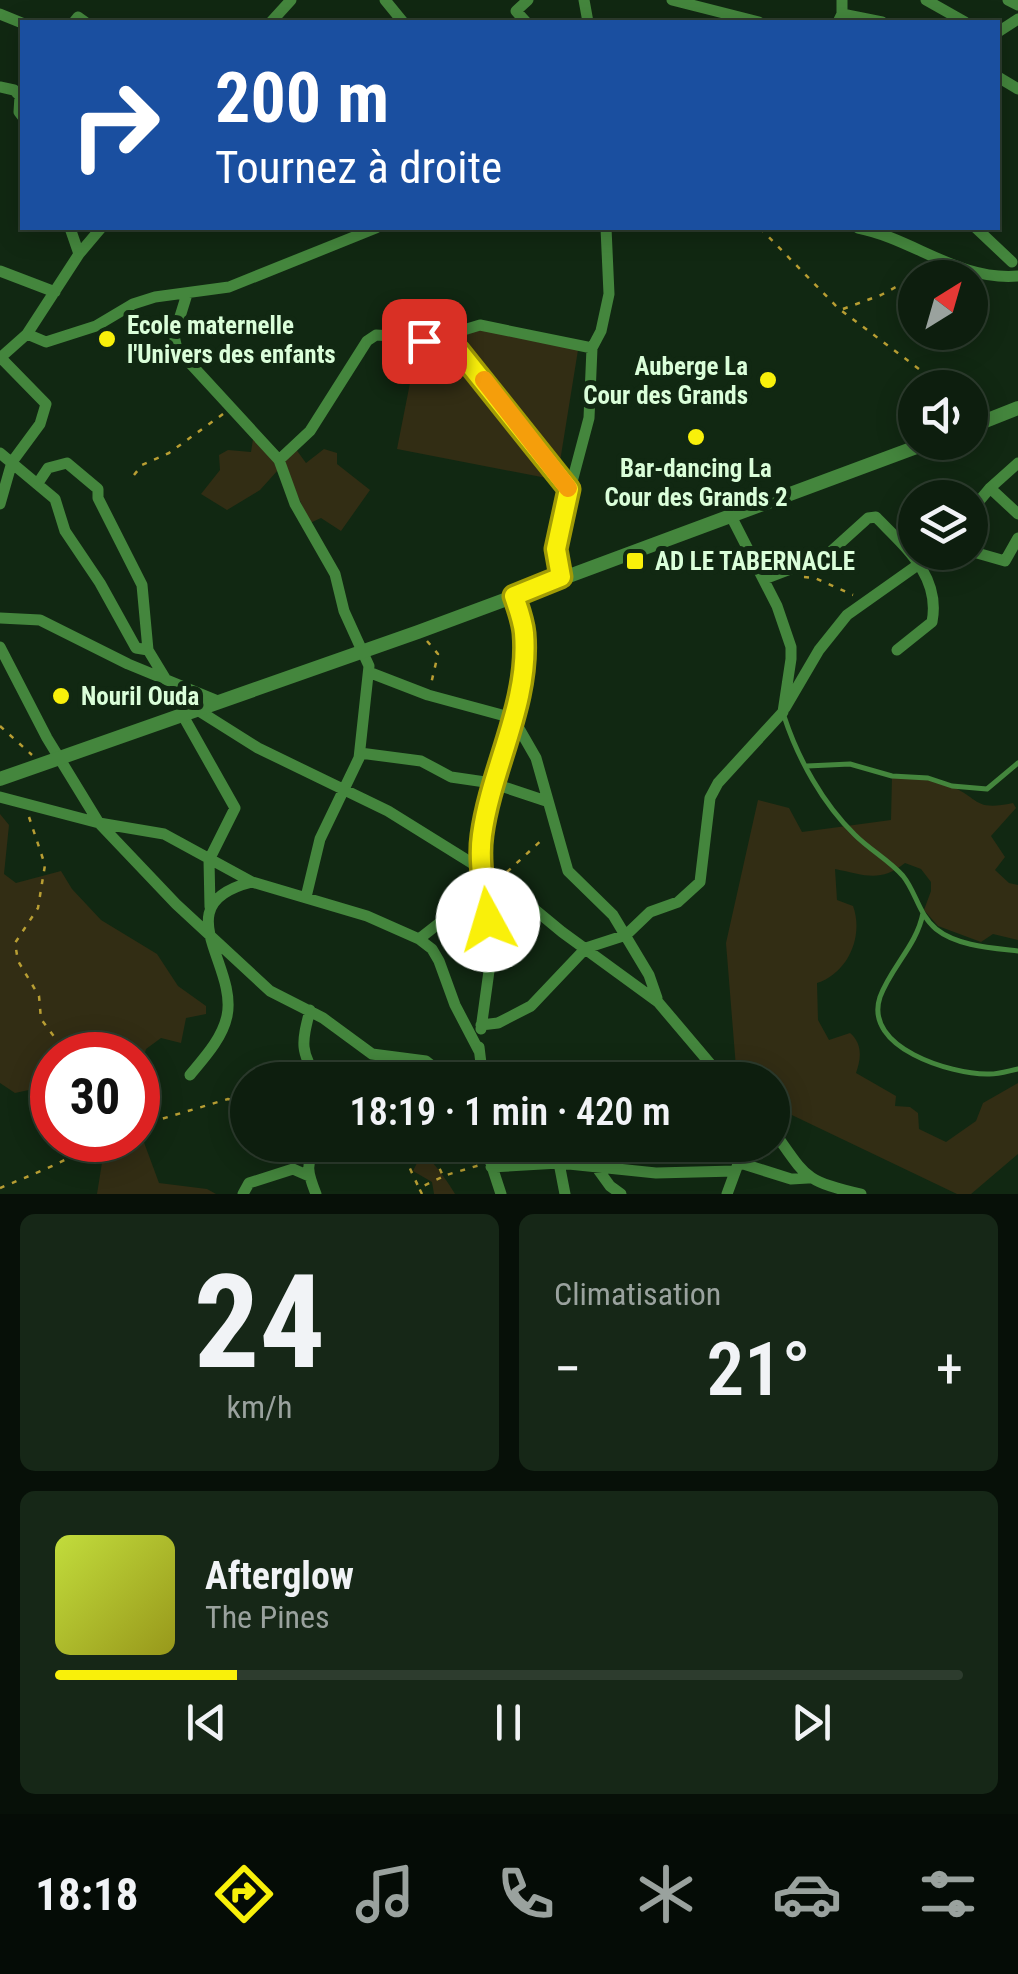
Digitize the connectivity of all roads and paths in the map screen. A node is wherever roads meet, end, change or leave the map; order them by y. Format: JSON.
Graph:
{"nodes":[{"id":1,"x":290,"y":0,"type":"edge"},
{"id":2,"x":385,"y":0,"type":"edge"},
{"id":3,"x":528,"y":0,"type":"edge"},
{"id":4,"x":672,"y":0,"type":"edge"},
{"id":5,"x":842,"y":0,"type":"edge"},
{"id":6,"x":926,"y":0,"type":"edge"},
{"id":7,"x":1008,"y":0,"type":"edge"},
{"id":8,"x":1018,"y":5,"type":"edge"},
{"id":9,"x":840,"y":18,"type":"edge"},
{"id":10,"x":272,"y":20,"type":"edge"},
{"id":11,"x":401,"y":20,"type":"edge"},
{"id":12,"x":524,"y":20,"type":"edge"},
{"id":13,"x":751,"y":20,"type":"edge"},
{"id":14,"x":961,"y":20,"type":"edge"},
{"id":15,"x":71,"y":230,"type":"edge"},
{"id":16,"x":98,"y":230,"type":"edge"},
{"id":17,"x":371,"y":230,"type":"edge"},
{"id":18,"x":606,"y":230,"type":"edge"},
{"id":19,"x":762,"y":230,"type":"edge"},
{"id":20,"x":865,"y":230,"type":"edge"},
{"id":21,"x":979,"y":230,"type":"edge"},
{"id":22,"x":79,"y":254,"type":"junction"},
{"id":23,"x":1015,"y":258,"type":"edge"},
{"id":24,"x":936,"y":260,"type":"edge"},
{"id":25,"x":0,"y":271,"type":"edge"},
{"id":26,"x":988,"y":274,"type":"edge"},
{"id":27,"x":1018,"y":276,"type":"edge"},
{"id":28,"x":1002,"y":277,"type":"junction"},
{"id":29,"x":898,"y":286,"type":"edge"},
{"id":30,"x":55,"y":292,"type":"junction"},
{"id":31,"x":186,"y":294,"type":"junction"},
{"id":32,"x":842,"y":310,"type":"junction"},
{"id":33,"x":27,"y":334,"type":"junction"},
{"id":34,"x":424,"y":341,"type":"junction"},
{"id":35,"x":592,"y":348,"type":"junction"},
{"id":36,"x":1,"y":359,"type":"edge"},
{"id":37,"x":921,"y":370,"type":"edge"},
{"id":38,"x":232,"y":406,"type":"junction"},
{"id":39,"x":1018,"y":408,"type":"edge"},
{"id":40,"x":988,"y":420,"type":"edge"},
{"id":41,"x":0,"y":453,"type":"edge"},
{"id":42,"x":898,"y":454,"type":"edge"},
{"id":43,"x":279,"y":460,"type":"junction"},
{"id":44,"x":12,"y":462,"type":"junction"},
{"id":45,"x":1016,"y":468,"type":"edge"},
{"id":46,"x":134,"y":475,"type":"dead end"},
{"id":47,"x":38,"y":483,"type":"junction"},
{"id":48,"x":990,"y":488,"type":"junction"},
{"id":49,"x":569,"y":489,"type":"junction"},
{"id":50,"x":988,"y":490,"type":"edge"},
{"id":51,"x":0,"y":504,"type":"edge"},
{"id":52,"x":1018,"y":514,"type":"edge"},
{"id":53,"x":732,"y":518,"type":"junction"},
{"id":54,"x":1018,"y":538,"type":"edge"},
{"id":55,"x":898,"y":541,"type":"edge"},
{"id":56,"x":988,"y":556,"type":"edge"},
{"id":57,"x":912,"y":570,"type":"edge"},
{"id":58,"x":924,"y":570,"type":"edge"},
{"id":59,"x":778,"y":574,"type":"junction"},
{"id":60,"x":561,"y":577,"type":"junction"},
{"id":61,"x":764,"y":579,"type":"junction"},
{"id":62,"x":514,"y":596,"type":"junction"},
{"id":63,"x":867,"y":600,"type":"junction"},
{"id":64,"x":0,"y":618,"type":"edge"},
{"id":65,"x":418,"y":632,"type":"junction"},
{"id":66,"x":0,"y":646,"type":"edge"},
{"id":67,"x":148,"y":650,"type":"junction"},
{"id":68,"x":897,"y":650,"type":"dead end"},
{"id":69,"x":363,"y":651,"type":"junction"},
{"id":70,"x":371,"y":673,"type":"junction"},
{"id":71,"x":165,"y":678,"type":"junction"},
{"id":72,"x":428,"y":695,"type":"junction"},
{"id":73,"x":218,"y":701,"type":"junction"},
{"id":74,"x":189,"y":712,"type":"junction"},
{"id":75,"x":783,"y":712,"type":"junction"},
{"id":76,"x":514,"y":718,"type":"junction"},
{"id":77,"x":0,"y":726,"type":"edge"},
{"id":78,"x":360,"y":752,"type":"junction"},
{"id":79,"x":61,"y":760,"type":"junction"},
{"id":80,"x":1018,"y":764,"type":"edge"},
{"id":81,"x":44,"y":766,"type":"junction"},
{"id":82,"x":806,"y":766,"type":"junction"},
{"id":83,"x":0,"y":779,"type":"edge"},
{"id":84,"x":492,"y":783,"type":"junction"},
{"id":85,"x":344,"y":790,"type":"junction"},
{"id":86,"x":0,"y":797,"type":"edge"},
{"id":87,"x":546,"y":800,"type":"junction"},
{"id":88,"x":28,"y":806,"type":"junction"},
{"id":89,"x":99,"y":823,"type":"junction"},
{"id":90,"x":557,"y":826,"type":"junction"},
{"id":91,"x":208,"y":860,"type":"junction"},
{"id":92,"x":482,"y":870,"type":"junction"},
{"id":93,"x":500,"y":880,"type":"junction"},
{"id":94,"x":252,"y":882,"type":"junction"},
{"id":95,"x":484,"y":888,"type":"junction"},
{"id":96,"x":306,"y":897,"type":"junction"},
{"id":97,"x":210,"y":907,"type":"junction"},
{"id":98,"x":923,"y":914,"type":"junction"},
{"id":99,"x":207,"y":932,"type":"junction"},
{"id":100,"x":626,"y":934,"type":"junction"},
{"id":101,"x":419,"y":939,"type":"junction"},
{"id":102,"x":586,"y":948,"type":"junction"},
{"id":103,"x":1018,"y":951,"type":"edge"},
{"id":104,"x":658,"y":1002,"type":"junction"},
{"id":105,"x":310,"y":1010,"type":"junction"},
{"id":106,"x":481,"y":1026,"type":"junction"},
{"id":107,"x":50,"y":1032,"type":"edge"},
{"id":108,"x":479,"y":1051,"type":"junction"},
{"id":109,"x":308,"y":1062,"type":"edge"},
{"id":110,"x":427,"y":1062,"type":"edge"},
{"id":111,"x":481,"y":1062,"type":"edge"},
{"id":112,"x":709,"y":1062,"type":"edge"},
{"id":113,"x":1018,"y":1069,"type":"edge"},
{"id":114,"x":190,"y":1075,"type":"dead end"},
{"id":115,"x":230,"y":1099,"type":"edge"},
{"id":116,"x":160,"y":1119,"type":"edge"},
{"id":117,"x":790,"y":1154,"type":"edge"},
{"id":118,"x":55,"y":1162,"type":"edge"},
{"id":119,"x":310,"y":1162,"type":"edge"},
{"id":120,"x":407,"y":1162,"type":"edge"},
{"id":121,"x":439,"y":1162,"type":"edge"},
{"id":122,"x":738,"y":1162,"type":"edge"},
{"id":123,"x":552,"y":1163,"type":"junction"},
{"id":124,"x":490,"y":1164,"type":"junction"},
{"id":125,"x":736,"y":1167,"type":"junction"},
{"id":126,"x":598,"y":1168,"type":"junction"},
{"id":127,"x":309,"y":1176,"type":"junction"},
{"id":128,"x":443,"y":1176,"type":"junction"},
{"id":129,"x":808,"y":1178,"type":"junction"},
{"id":130,"x":496,"y":1181,"type":"junction"},
{"id":131,"x":0,"y":1188,"type":"edge"},
{"id":132,"x":419,"y":1188,"type":"junction"},
{"id":133,"x":244,"y":1194,"type":"edge"},
{"id":134,"x":316,"y":1194,"type":"edge"},
{"id":135,"x":422,"y":1194,"type":"edge"},
{"id":136,"x":490,"y":1194,"type":"edge"},
{"id":137,"x":502,"y":1194,"type":"edge"},
{"id":138,"x":565,"y":1194,"type":"edge"},
{"id":139,"x":621,"y":1194,"type":"edge"},
{"id":140,"x":726,"y":1194,"type":"edge"},
{"id":141,"x":861,"y":1194,"type":"edge"}],
"edges":[{"from":1,"to":10,"type":"street"},
{"from":2,"to":11,"type":"street"},
{"from":3,"to":12,"type":"street"},
{"from":4,"to":13,"type":"street"},
{"from":5,"to":9,"type":"street"},
{"from":6,"to":14,"type":"street"},
{"from":7,"to":8,"type":"street"},
{"from":15,"to":22,"type":"street"},
{"from":16,"to":22,"type":"street"},
{"from":17,"to":31,"type":"street"},
{"from":18,"to":35,"type":"street"},
{"from":19,"to":32,"type":"path"},
{"from":20,"to":24,"type":"street"},
{"from":21,"to":23,"type":"street"},
{"from":22,"to":30,"type":"street"},
{"from":23,"to":28,"type":"street"},
{"from":25,"to":30,"type":"street"},
{"from":26,"to":28,"type":"street"},
{"from":27,"to":28,"type":"street"},
{"from":29,"to":32,"type":"path"},
{"from":30,"to":33,"type":"street"},
{"from":31,"to":33,"type":"street"},
{"from":31,"to":38,"type":"street"},
{"from":32,"to":37,"type":"path"},
{"from":33,"to":36,"type":"street"},
{"from":34,"to":35,"type":"street"},
{"from":34,"to":43,"type":"street"},
{"from":34,"to":49,"type":"street"},
{"from":35,"to":49,"type":"street"},
{"from":36,"to":44,"type":"street"},
{"from":38,"to":43,"type":"street"},
{"from":38,"to":46,"type":"path"},
{"from":39,"to":40,"type":"street"},
{"from":41,"to":44,"type":"street"},
{"from":42,"to":53,"type":"street"},
{"from":43,"to":69,"type":"street"},
{"from":44,"to":47,"type":"street"},
{"from":44,"to":51,"type":"street"},
{"from":45,"to":48,"type":"street"},
{"from":47,"to":67,"type":"street"},
{"from":47,"to":67,"type":"street"},
{"from":48,"to":50,"type":"street"},
{"from":48,"to":52,"type":"street"},
{"from":49,"to":60,"type":"street"},
{"from":53,"to":60,"type":"street"},
{"from":53,"to":61,"type":"street"},
{"from":54,"to":56,"type":"street"},
{"from":55,"to":59,"type":"street"},
{"from":57,"to":63,"type":"street"},
{"from":58,"to":68,"type":"street"},
{"from":59,"to":61,"type":"street"},
{"from":59,"to":63,"type":"path"},
{"from":60,"to":62,"type":"street"},
{"from":61,"to":75,"type":"street"},
{"from":62,"to":65,"type":"street"},
{"from":62,"to":76,"type":"street"},
{"from":63,"to":75,"type":"street"},
{"from":64,"to":71,"type":"street"},
{"from":65,"to":69,"type":"street"},
{"from":65,"to":72,"type":"path"},
{"from":66,"to":79,"type":"street"},
{"from":67,"to":71,"type":"street"},
{"from":69,"to":70,"type":"street"},
{"from":69,"to":73,"type":"street"},
{"from":70,"to":72,"type":"street"},
{"from":70,"to":78,"type":"street"},
{"from":71,"to":73,"type":"street"},
{"from":72,"to":76,"type":"street"},
{"from":73,"to":74,"type":"street"},
{"from":74,"to":79,"type":"street"},
{"from":74,"to":85,"type":"street"},
{"from":74,"to":91,"type":"street"},
{"from":75,"to":82,"type":"lane"},
{"from":75,"to":100,"type":"street"},
{"from":76,"to":84,"type":"street"},
{"from":76,"to":87,"type":"street"},
{"from":77,"to":81,"type":"path"},
{"from":78,"to":84,"type":"street"},
{"from":78,"to":85,"type":"street"},
{"from":79,"to":81,"type":"street"},
{"from":79,"to":89,"type":"street"},
{"from":80,"to":82,"type":"lane"},
{"from":81,"to":83,"type":"street"},
{"from":82,"to":98,"type":"lane"},
{"from":84,"to":87,"type":"street"},
{"from":84,"to":92,"type":"street"},
{"from":85,"to":92,"type":"street"},
{"from":85,"to":96,"type":"street"},
{"from":86,"to":88,"type":"street"},
{"from":87,"to":90,"type":"street"},
{"from":88,"to":89,"type":"street"},
{"from":88,"to":107,"type":"path"},
{"from":89,"to":91,"type":"street"},
{"from":89,"to":99,"type":"street"},
{"from":90,"to":93,"type":"path"},
{"from":90,"to":100,"type":"street"},
{"from":91,"to":94,"type":"street"},
{"from":91,"to":97,"type":"street"},
{"from":92,"to":93,"type":"street"},
{"from":92,"to":95,"type":"street"},
{"from":93,"to":102,"type":"street"},
{"from":94,"to":96,"type":"street"},
{"from":94,"to":97,"type":"street"},
{"from":95,"to":101,"type":"street"},
{"from":95,"to":106,"type":"street"},
{"from":96,"to":101,"type":"street"},
{"from":97,"to":99,"type":"street"},
{"from":98,"to":103,"type":"lane"},
{"from":98,"to":113,"type":"lane"},
{"from":99,"to":105,"type":"street"},
{"from":99,"to":114,"type":"street"},
{"from":100,"to":102,"type":"street"},
{"from":100,"to":104,"type":"street"},
{"from":101,"to":108,"type":"street"},
{"from":102,"to":104,"type":"street"},
{"from":102,"to":106,"type":"street"},
{"from":104,"to":112,"type":"street"},
{"from":105,"to":109,"type":"street"},
{"from":105,"to":110,"type":"street"},
{"from":106,"to":108,"type":"street"},
{"from":108,"to":111,"type":"street"},
{"from":115,"to":116,"type":"path"},
{"from":117,"to":129,"type":"street"},
{"from":118,"to":131,"type":"path"},
{"from":119,"to":127,"type":"street"},
{"from":120,"to":132,"type":"path"},
{"from":121,"to":128,"type":"path"},
{"from":122,"to":125,"type":"street"},
{"from":123,"to":124,"type":"street"},
{"from":123,"to":126,"type":"street"},
{"from":123,"to":138,"type":"street"},
{"from":124,"to":128,"type":"path"},
{"from":124,"to":130,"type":"street"},
{"from":125,"to":126,"type":"street"},
{"from":125,"to":129,"type":"street"},
{"from":125,"to":140,"type":"street"},
{"from":126,"to":139,"type":"street"},
{"from":127,"to":133,"type":"street"},
{"from":127,"to":134,"type":"street"},
{"from":128,"to":132,"type":"path"},
{"from":129,"to":141,"type":"street"},
{"from":130,"to":136,"type":"street"},
{"from":130,"to":137,"type":"street"},
{"from":132,"to":135,"type":"path"}]}
